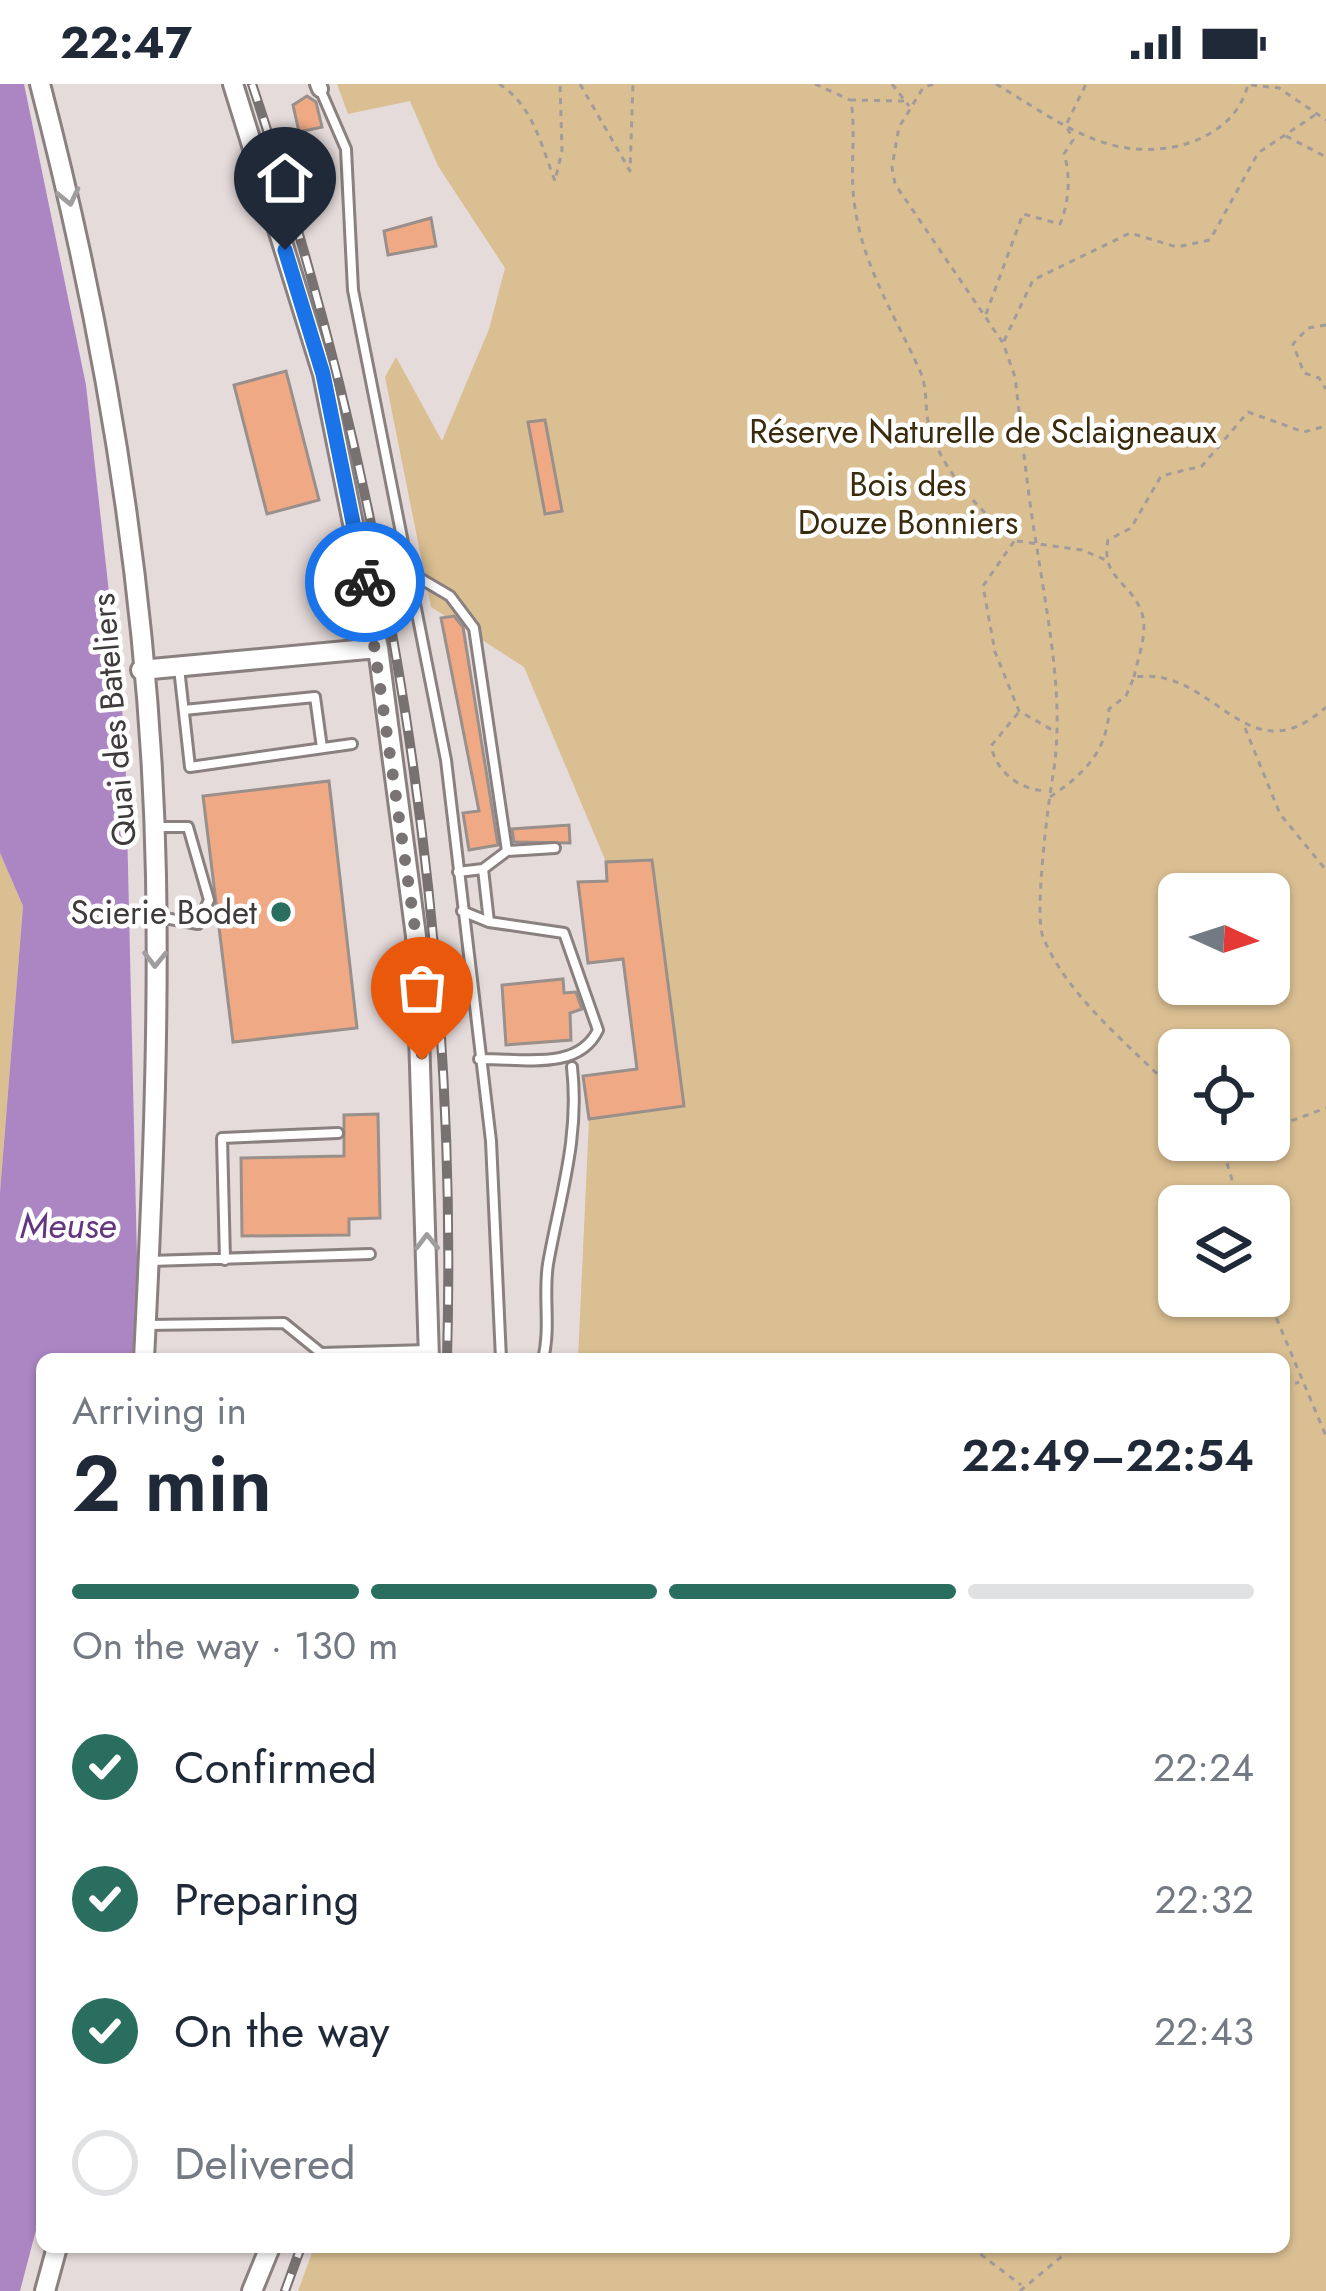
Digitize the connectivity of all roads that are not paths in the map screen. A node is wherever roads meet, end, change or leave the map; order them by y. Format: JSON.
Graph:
{"nodes":[{"id":1,"x":40,"y":84,"type":"edge"},
{"id":2,"x":233,"y":84,"type":"edge"},
{"id":3,"x":318,"y":86,"type":"edge"},
{"id":4,"x":411,"y":573,"type":"junction"},
{"id":5,"x":378,"y":648,"type":"junction"},
{"id":6,"x":179,"y":666,"type":"junction"},
{"id":7,"x":141,"y":670,"type":"junction"},
{"id":8,"x":184,"y":710,"type":"junction"},
{"id":9,"x":352,"y":744,"type":"dead end"},
{"id":10,"x":322,"y":748,"type":"junction"},
{"id":11,"x":153,"y":827,"type":"junction"},
{"id":12,"x":555,"y":848,"type":"dead end"},
{"id":13,"x":507,"y":850,"type":"junction"},
{"id":14,"x":483,"y":869,"type":"junction"},
{"id":15,"x":458,"y":872,"type":"junction"},
{"id":16,"x":462,"y":911,"type":"junction"},
{"id":17,"x":155,"y":917,"type":"junction"},
{"id":18,"x":489,"y":922,"type":"junction"},
{"id":19,"x":479,"y":1059,"type":"junction"},
{"id":20,"x":572,"y":1067,"type":"dead end"},
{"id":21,"x":338,"y":1133,"type":"dead end"},
{"id":22,"x":370,"y":1255,"type":"dead end"},
{"id":23,"x":225,"y":1260,"type":"junction"},
{"id":24,"x":148,"y":1261,"type":"junction"},
{"id":25,"x":146,"y":1325,"type":"junction"},
{"id":26,"x":144,"y":1353,"type":"edge"},
{"id":27,"x":315,"y":1353,"type":"edge"},
{"id":28,"x":429,"y":1353,"type":"edge"},
{"id":29,"x":501,"y":1353,"type":"edge"},
{"id":30,"x":544,"y":1353,"type":"edge"},
{"id":31,"x":56,"y":2253,"type":"edge"},
{"id":32,"x":268,"y":2253,"type":"edge"},
{"id":33,"x":46,"y":2291,"type":"edge"},
{"id":34,"x":252,"y":2291,"type":"edge"}],
"edges":[{"from":1,"to":7,"type":"street","name":"Quai des Bateliers","one_way":true},
{"from":2,"to":5,"type":"street"},
{"from":3,"to":4,"type":"lane"},
{"from":4,"to":13,"type":"lane"},
{"from":4,"to":15,"type":"lane"},
{"from":5,"to":6,"type":"street"},
{"from":28,"to":5,"type":"street","one_way":true},
{"from":6,"to":7,"type":"street"},
{"from":6,"to":8,"type":"lane"},
{"from":7,"to":11,"type":"street","name":"Quai des Bateliers"},
{"from":8,"to":10,"type":"lane"},
{"from":8,"to":10,"type":"lane"},
{"from":9,"to":10,"type":"lane"},
{"from":11,"to":17,"type":"street","name":"Quai des Bateliers"},
{"from":11,"to":17,"type":"lane"},
{"from":12,"to":13,"type":"lane"},
{"from":13,"to":14,"type":"lane"},
{"from":14,"to":15,"type":"lane"},
{"from":14,"to":18,"type":"lane"},
{"from":15,"to":16,"type":"lane"},
{"from":16,"to":18,"type":"lane"},
{"from":16,"to":19,"type":"lane"},
{"from":17,"to":24,"type":"street","name":"Quai des Bateliers","one_way":true},
{"from":18,"to":19,"type":"lane"},
{"from":19,"to":29,"type":"lane"},
{"from":20,"to":30,"type":"lane"},
{"from":21,"to":23,"type":"lane"},
{"from":22,"to":23,"type":"lane"},
{"from":23,"to":24,"type":"lane"},
{"from":24,"to":25,"type":"street","name":"Quai des Bateliers"},
{"from":25,"to":26,"type":"street","name":"Quai des Bateliers"},
{"from":25,"to":27,"type":"lane"},
{"from":31,"to":33,"type":"street"},
{"from":32,"to":34,"type":"street"}]}
